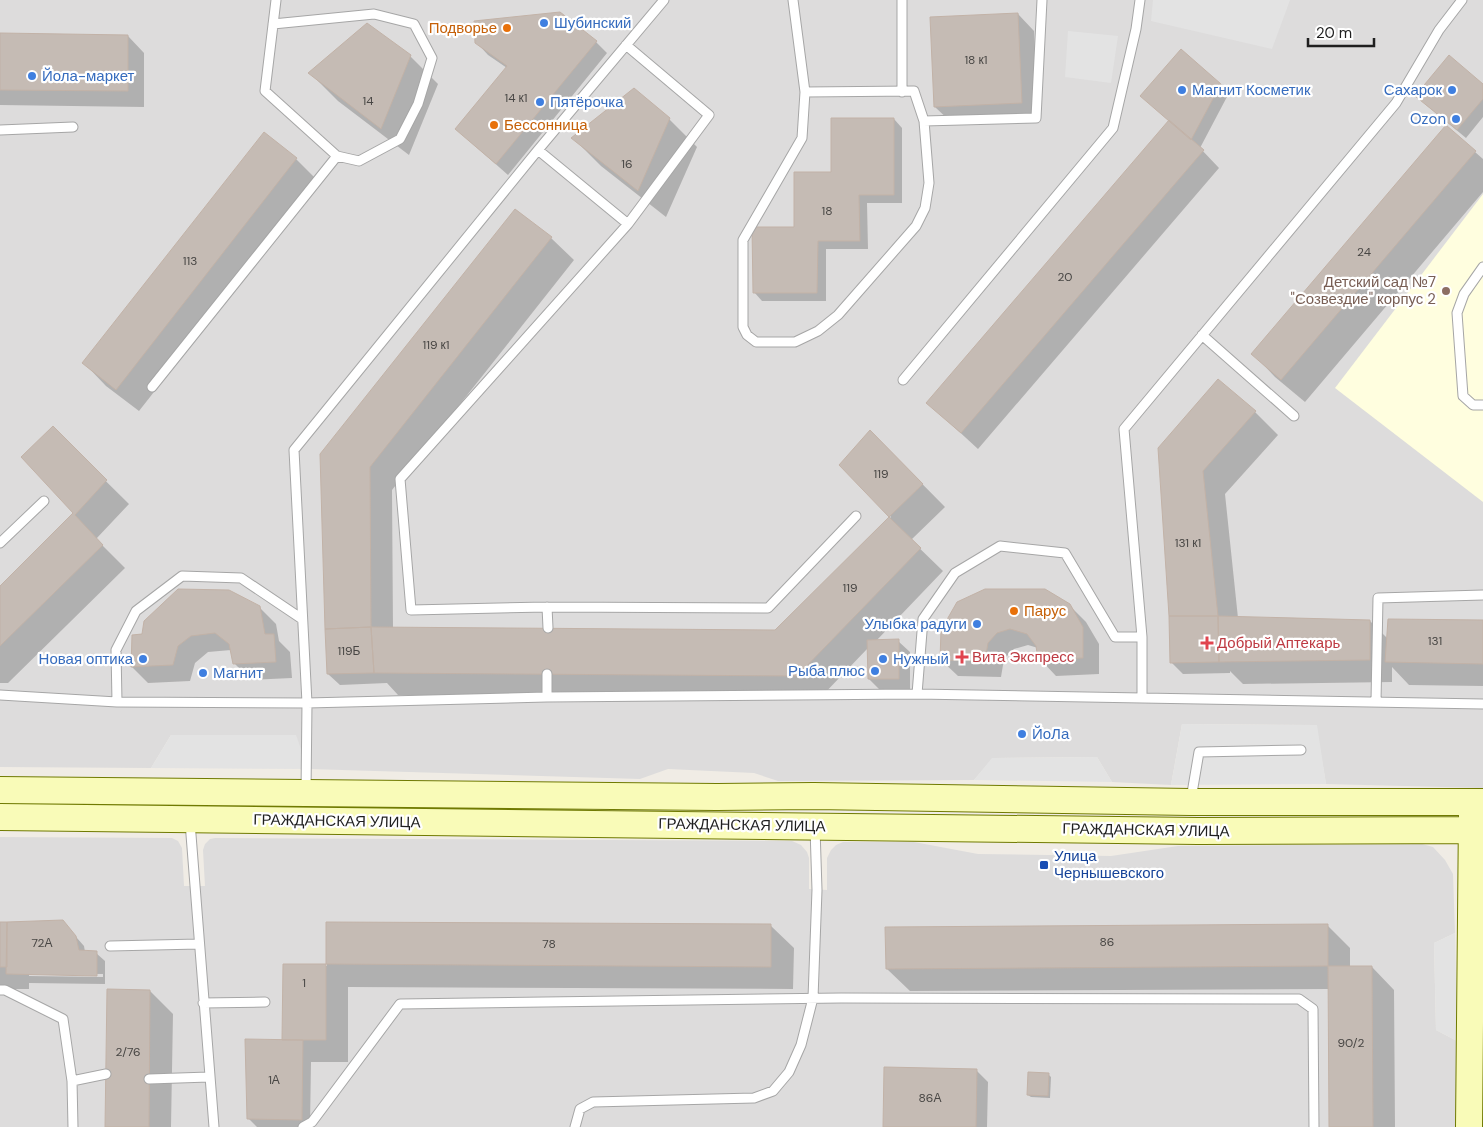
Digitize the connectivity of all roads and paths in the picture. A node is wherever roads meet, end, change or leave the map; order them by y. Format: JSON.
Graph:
{"nodes":[{"id":1,"x":276,"y":0,"type":"edge"},
{"id":2,"x":664,"y":0,"type":"edge"},
{"id":3,"x":794,"y":0,"type":"edge"},
{"id":4,"x":902,"y":0,"type":"edge"},
{"id":5,"x":1042,"y":0,"type":"edge"},
{"id":6,"x":1140,"y":0,"type":"edge"},
{"id":7,"x":1462,"y":0,"type":"edge"},
{"id":8,"x":273,"y":24,"type":"junction"},
{"id":9,"x":626,"y":45,"type":"junction"},
{"id":10,"x":805,"y":92,"type":"junction"},
{"id":11,"x":902,"y":92,"type":"junction"},
{"id":12,"x":924,"y":120,"type":"junction"},
{"id":13,"x":73,"y":127,"type":"dead end"},
{"id":14,"x":0,"y":130,"type":"edge"},
{"id":15,"x":538,"y":150,"type":"junction"},
{"id":16,"x":337,"y":156,"type":"junction"},
{"id":17,"x":628,"y":224,"type":"junction"},
{"id":18,"x":1483,"y":267,"type":"edge"},
{"id":19,"x":1202,"y":336,"type":"junction"},
{"id":20,"x":903,"y":380,"type":"dead end"},
{"id":21,"x":152,"y":387,"type":"dead end"},
{"id":22,"x":1483,"y":405,"type":"edge"},
{"id":23,"x":1294,"y":416,"type":"dead end"},
{"id":24,"x":44,"y":501,"type":"dead end"},
{"id":25,"x":856,"y":516,"type":"dead end"},
{"id":26,"x":0,"y":543,"type":"edge"},
{"id":27,"x":1483,"y":595,"type":"edge"},
{"id":28,"x":547,"y":607,"type":"junction"},
{"id":29,"x":302,"y":620,"type":"junction"},
{"id":30,"x":548,"y":628,"type":"dead end"},
{"id":31,"x":1142,"y":637,"type":"junction"},
{"id":32,"x":548,"y":674,"type":"dead end"},
{"id":33,"x":917,"y":694,"type":"junction"},
{"id":34,"x":0,"y":696,"type":"edge"},
{"id":35,"x":547,"y":697,"type":"junction"},
{"id":36,"x":1142,"y":698,"type":"junction"},
{"id":37,"x":117,"y":702,"type":"junction"},
{"id":38,"x":307,"y":702,"type":"junction"},
{"id":39,"x":1376,"y":702,"type":"junction"},
{"id":40,"x":1483,"y":704,"type":"edge"},
{"id":41,"x":1301,"y":750,"type":"dead end"},
{"id":42,"x":0,"y":790,"type":"edge"},
{"id":43,"x":306,"y":793,"type":"junction"},
{"id":44,"x":814,"y":796,"type":"junction"},
{"id":45,"x":1190,"y":802,"type":"junction"},
{"id":46,"x":1477,"y":802,"type":"edge"},
{"id":47,"x":0,"y":817,"type":"edge"},
{"id":48,"x":189,"y":819,"type":"junction"},
{"id":49,"x":815,"y":826,"type":"junction"},
{"id":50,"x":1478,"y":830,"type":"edge"},
{"id":51,"x":199,"y":944,"type":"junction"},
{"id":52,"x":110,"y":946,"type":"dead end"},
{"id":53,"x":0,"y":990,"type":"edge"},
{"id":54,"x":813,"y":998,"type":"junction"},
{"id":55,"x":265,"y":1002,"type":"dead end"},
{"id":56,"x":203,"y":1003,"type":"junction"},
{"id":57,"x":106,"y":1074,"type":"dead end"},
{"id":58,"x":209,"y":1077,"type":"junction"},
{"id":59,"x":149,"y":1079,"type":"dead end"},
{"id":60,"x":72,"y":1081,"type":"junction"},
{"id":61,"x":72,"y":1127,"type":"edge"},
{"id":62,"x":214,"y":1127,"type":"edge"},
{"id":63,"x":303,"y":1127,"type":"edge"},
{"id":64,"x":575,"y":1127,"type":"edge"},
{"id":65,"x":1314,"y":1127,"type":"edge"},
{"id":66,"x":1469,"y":1127,"type":"edge"}],
"edges":[{"from":1,"to":8,"type":"lane"},
{"from":2,"to":9,"type":"lane"},
{"from":3,"to":10,"type":"lane"},
{"from":4,"to":11,"type":"lane"},
{"from":5,"to":12,"type":"lane"},
{"from":6,"to":20,"type":"lane"},
{"from":7,"to":19,"type":"lane"},
{"from":8,"to":16,"type":"lane"},
{"from":8,"to":16,"type":"lane"},
{"from":9,"to":15,"type":"lane"},
{"from":9,"to":17,"type":"lane"},
{"from":10,"to":11,"type":"lane"},
{"from":10,"to":12,"type":"lane"},
{"from":11,"to":12,"type":"lane"},
{"from":13,"to":14,"type":"lane"},
{"from":15,"to":17,"type":"lane"},
{"from":15,"to":29,"type":"lane"},
{"from":16,"to":21,"type":"lane"},
{"from":17,"to":28,"type":"lane"},
{"from":18,"to":22,"type":"lane"},
{"from":19,"to":23,"type":"lane"},
{"from":19,"to":31,"type":"lane"},
{"from":24,"to":26,"type":"lane"},
{"from":25,"to":28,"type":"lane"},
{"from":27,"to":39,"type":"lane"},
{"from":28,"to":30,"type":"lane"},
{"from":29,"to":37,"type":"lane"},
{"from":29,"to":38,"type":"lane"},
{"from":31,"to":33,"type":"lane"},
{"from":31,"to":36,"type":"lane"},
{"from":32,"to":35,"type":"lane"},
{"from":33,"to":35,"type":"lane"},
{"from":33,"to":36,"type":"lane"},
{"from":34,"to":37,"type":"lane"},
{"from":35,"to":38,"type":"lane"},
{"from":36,"to":39,"type":"lane"},
{"from":37,"to":38,"type":"lane"},
{"from":38,"to":43,"type":"lane"},
{"from":39,"to":40,"type":"lane"},
{"from":41,"to":45,"type":"lane"},
{"from":42,"to":43,"type":"main road","name":"ГРАЖДАНСКАЯ УЛИЦА"},
{"from":43,"to":44,"type":"main road","name":"ГРАЖДАНСКАЯ УЛИЦА"},
{"from":44,"to":45,"type":"main road","name":"ГРАЖДАНСКАЯ УЛИЦА"},
{"from":44,"to":49,"type":"main road"},
{"from":45,"to":46,"type":"main road","name":"ГРАЖДАНСКАЯ УЛИЦА"},
{"from":46,"to":50,"type":"main road"},
{"from":47,"to":48,"type":"main road","name":"ГРАЖДАНСКАЯ УЛИЦА"},
{"from":48,"to":49,"type":"main road","name":"ГРАЖДАНСКАЯ УЛИЦА"},
{"from":48,"to":51,"type":"lane"},
{"from":49,"to":50,"type":"main road","name":"ГРАЖДАНСКАЯ УЛИЦА"},
{"from":49,"to":54,"type":"lane"},
{"from":50,"to":66,"type":"main road"},
{"from":51,"to":52,"type":"lane"},
{"from":51,"to":56,"type":"lane"},
{"from":53,"to":60,"type":"lane"},
{"from":54,"to":63,"type":"lane"},
{"from":54,"to":64,"type":"lane"},
{"from":54,"to":65,"type":"lane"},
{"from":55,"to":56,"type":"lane"},
{"from":56,"to":58,"type":"lane"},
{"from":57,"to":60,"type":"lane"},
{"from":58,"to":59,"type":"lane"},
{"from":58,"to":62,"type":"lane"},
{"from":60,"to":61,"type":"lane"}]}
